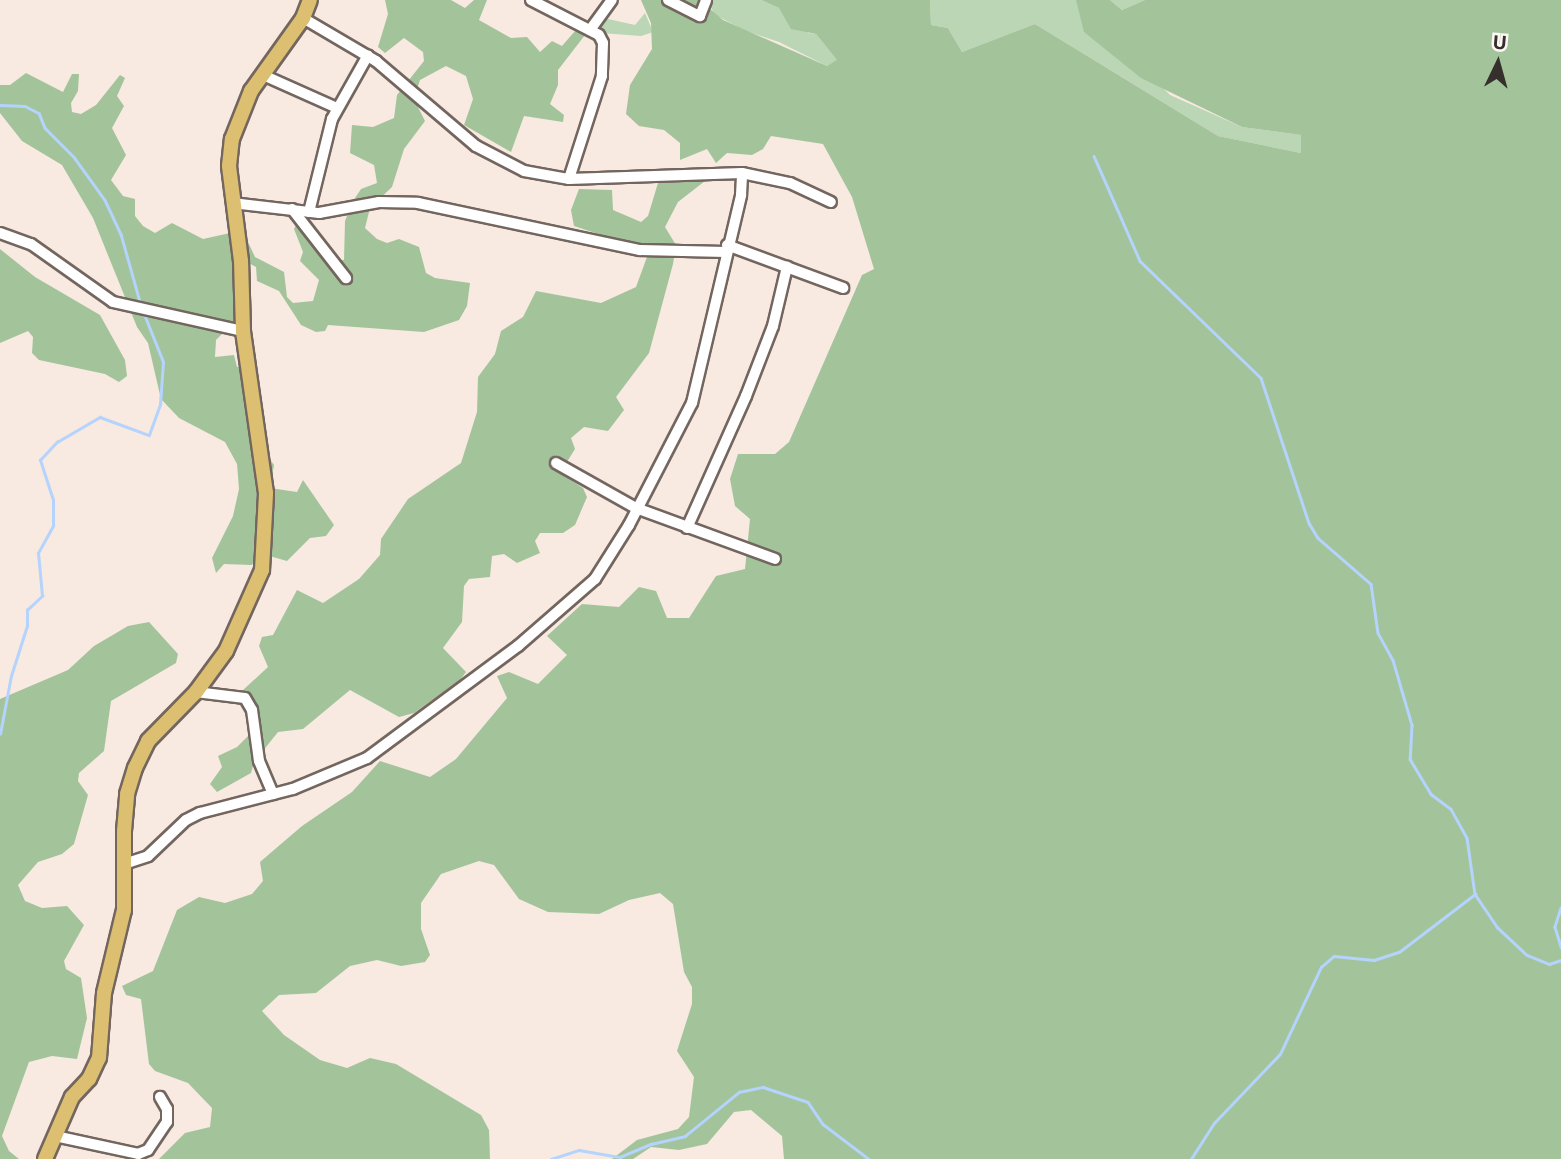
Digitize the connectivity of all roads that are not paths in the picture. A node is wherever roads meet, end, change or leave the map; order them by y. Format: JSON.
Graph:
{"nodes":[{"id":1,"x":310,"y":0,"type":"edge"},
{"id":2,"x":531,"y":0,"type":"edge"},
{"id":3,"x":612,"y":0,"type":"edge"},
{"id":4,"x":668,"y":0,"type":"edge"},
{"id":5,"x":706,"y":0,"type":"edge"},
{"id":6,"x":303,"y":18,"type":"junction"},
{"id":7,"x":590,"y":30,"type":"junction"},
{"id":8,"x":368,"y":55,"type":"junction"},
{"id":9,"x":263,"y":75,"type":"junction"},
{"id":10,"x":337,"y":108,"type":"junction"},
{"id":11,"x":742,"y":173,"type":"junction"},
{"id":12,"x":569,"y":179,"type":"junction"},
{"id":13,"x":831,"y":202,"type":"dead end"},
{"id":14,"x":232,"y":203,"type":"junction"},
{"id":15,"x":292,"y":209,"type":"junction"},
{"id":16,"x":309,"y":212,"type":"junction"},
{"id":17,"x":0,"y":233,"type":"edge"},
{"id":18,"x":727,"y":249,"type":"junction"},
{"id":19,"x":787,"y":267,"type":"junction"},
{"id":20,"x":346,"y":278,"type":"dead end"},
{"id":21,"x":843,"y":288,"type":"dead end"},
{"id":22,"x":243,"y":331,"type":"junction"},
{"id":23,"x":556,"y":463,"type":"dead end"},
{"id":24,"x":636,"y":508,"type":"junction"},
{"id":25,"x":687,"y":528,"type":"junction"},
{"id":26,"x":775,"y":559,"type":"dead end"},
{"id":27,"x":196,"y":692,"type":"junction"},
{"id":28,"x":273,"y":794,"type":"junction"},
{"id":29,"x":124,"y":864,"type":"junction"},
{"id":30,"x":160,"y":1097,"type":"dead end"},
{"id":31,"x":55,"y":1136,"type":"junction"},
{"id":32,"x":45,"y":1159,"type":"edge"}],
"edges":[{"from":1,"to":6,"type":"main road"},
{"from":2,"to":7,"type":"street"},
{"from":3,"to":7,"type":"street"},
{"from":4,"to":5,"type":"street"},
{"from":6,"to":8,"type":"street"},
{"from":6,"to":9,"type":"main road"},
{"from":7,"to":12,"type":"street"},
{"from":8,"to":10,"type":"street"},
{"from":8,"to":12,"type":"street"},
{"from":9,"to":10,"type":"street"},
{"from":9,"to":14,"type":"main road"},
{"from":10,"to":16,"type":"street"},
{"from":11,"to":12,"type":"street"},
{"from":11,"to":13,"type":"street"},
{"from":11,"to":18,"type":"street"},
{"from":14,"to":15,"type":"street"},
{"from":14,"to":22,"type":"main road"},
{"from":15,"to":16,"type":"street"},
{"from":15,"to":20,"type":"street"},
{"from":16,"to":18,"type":"street"},
{"from":17,"to":22,"type":"street"},
{"from":18,"to":19,"type":"street"},
{"from":18,"to":24,"type":"street"},
{"from":19,"to":21,"type":"street"},
{"from":19,"to":25,"type":"street"},
{"from":22,"to":27,"type":"main road"},
{"from":23,"to":24,"type":"street"},
{"from":24,"to":25,"type":"street"},
{"from":24,"to":28,"type":"street"},
{"from":25,"to":26,"type":"street"},
{"from":27,"to":28,"type":"street"},
{"from":27,"to":29,"type":"main road"},
{"from":28,"to":29,"type":"street"},
{"from":29,"to":31,"type":"main road"},
{"from":30,"to":31,"type":"street"},
{"from":31,"to":32,"type":"main road"}]}
